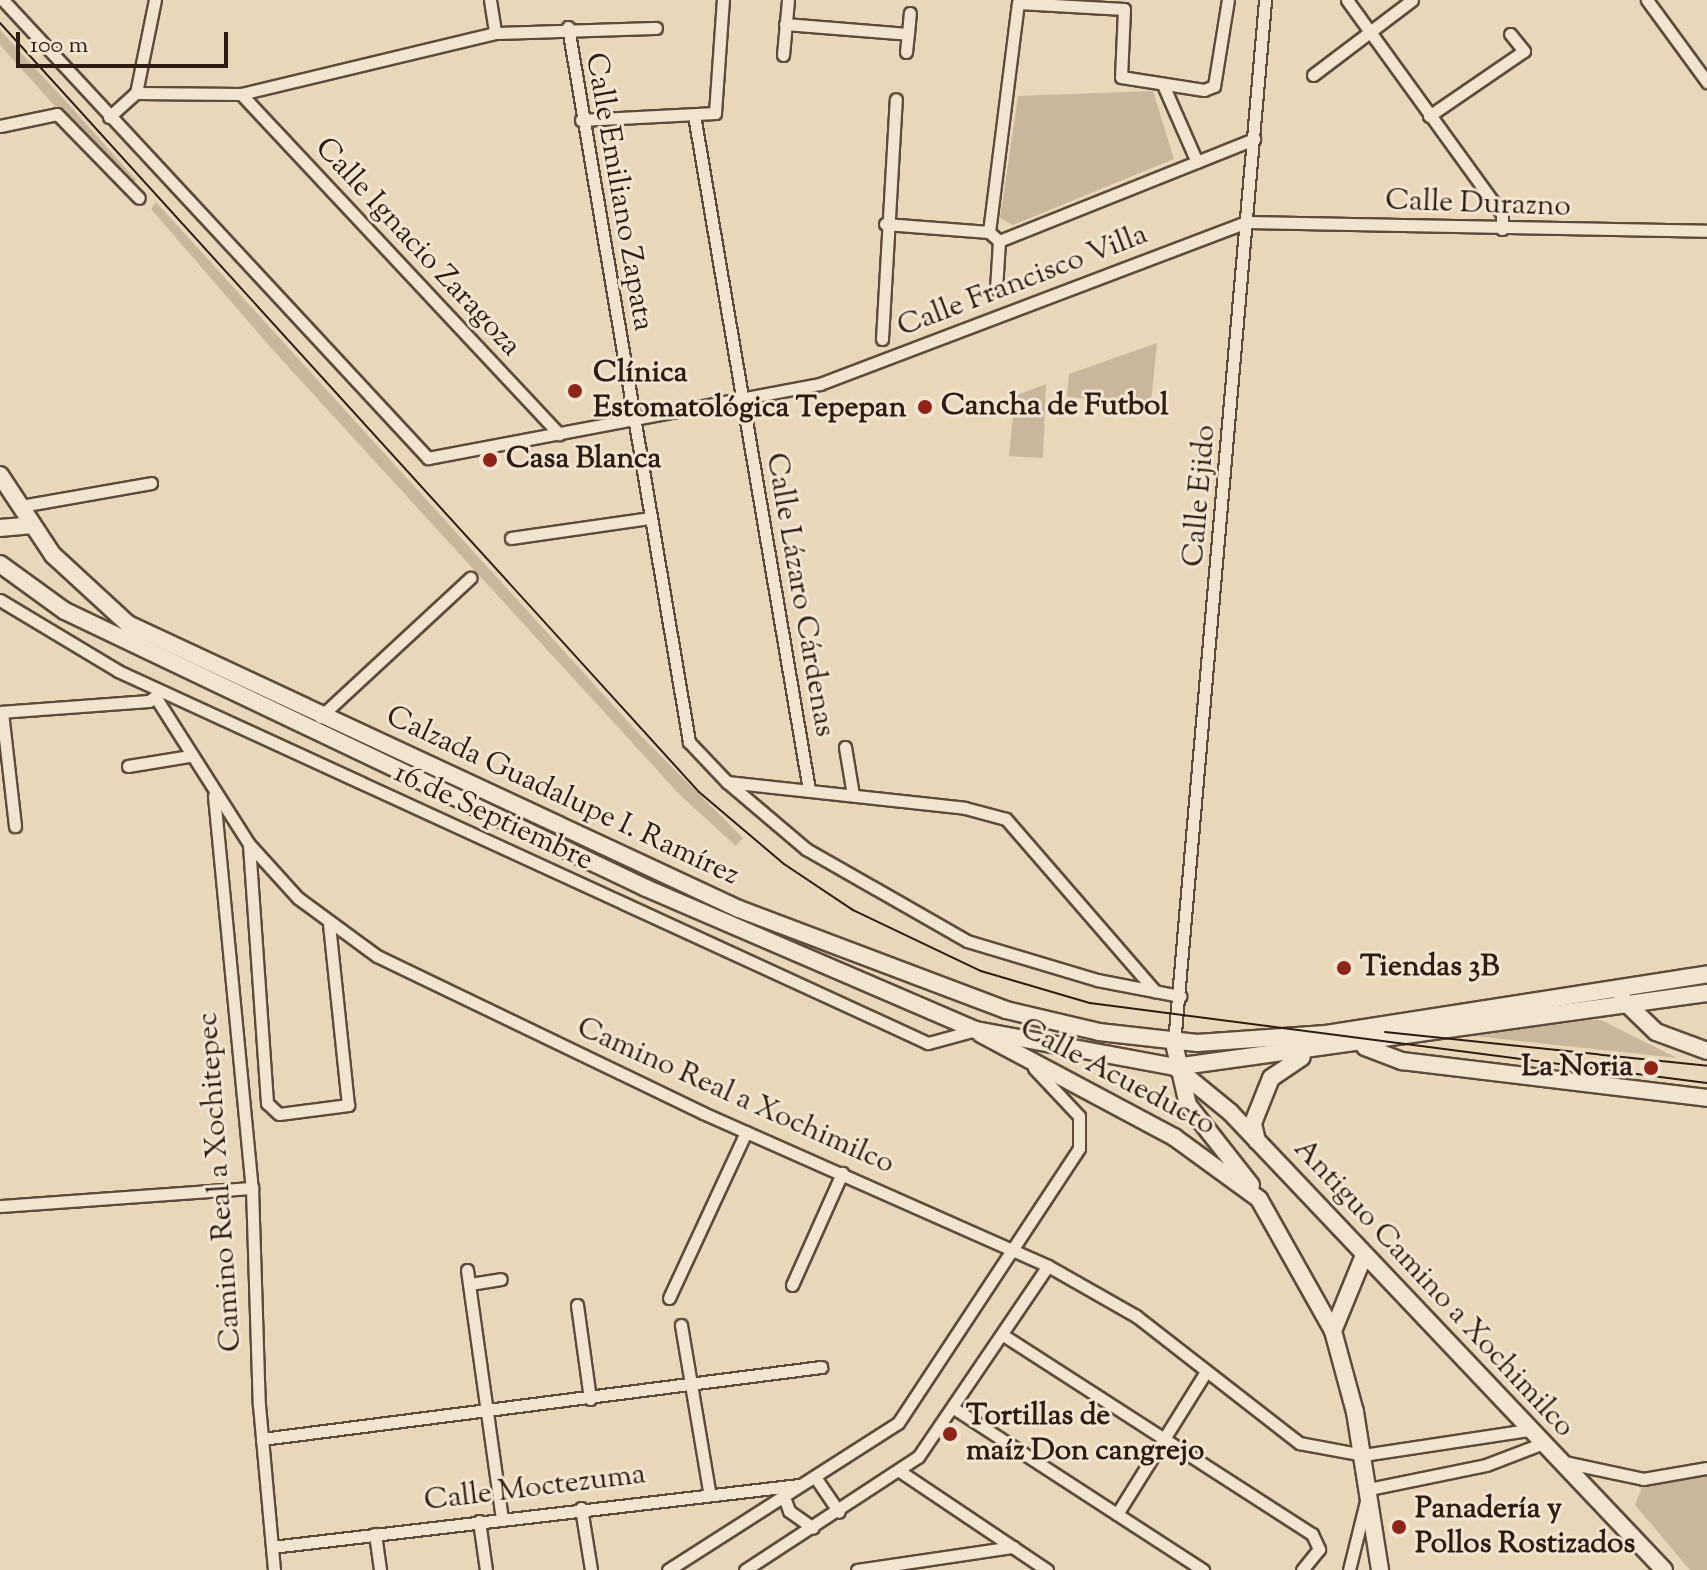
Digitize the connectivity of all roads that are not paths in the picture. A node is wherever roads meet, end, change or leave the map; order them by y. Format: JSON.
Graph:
{"nodes":[{"id":1,"x":3,"y":0,"type":"edge"},
{"id":2,"x":155,"y":0,"type":"edge"},
{"id":3,"x":490,"y":0,"type":"edge"},
{"id":4,"x":723,"y":0,"type":"edge"},
{"id":5,"x":788,"y":0,"type":"edge"},
{"id":6,"x":1228,"y":0,"type":"edge"},
{"id":7,"x":1265,"y":0,"type":"edge"},
{"id":8,"x":1347,"y":0,"type":"edge"},
{"id":9,"x":1412,"y":0,"type":"edge"},
{"id":10,"x":1647,"y":0,"type":"edge"},
{"id":11,"x":910,"y":13,"type":"dead end"},
{"id":12,"x":785,"y":24,"type":"junction"},
{"id":13,"x":568,"y":27,"type":"junction"},
{"id":14,"x":656,"y":28,"type":"dead end"},
{"id":15,"x":495,"y":33,"type":"junction"},
{"id":16,"x":1371,"y":33,"type":"junction"},
{"id":17,"x":908,"y":34,"type":"junction"},
{"id":18,"x":1510,"y":34,"type":"dead end"},
{"id":19,"x":906,"y":52,"type":"dead end"},
{"id":20,"x":783,"y":55,"type":"dead end"},
{"id":21,"x":1313,"y":75,"type":"dead end"},
{"id":22,"x":1707,"y":82,"type":"edge"},
{"id":23,"x":1164,"y":87,"type":"junction"},
{"id":24,"x":136,"y":93,"type":"junction"},
{"id":25,"x":241,"y":94,"type":"junction"},
{"id":26,"x":896,"y":99,"type":"dead end"},
{"id":27,"x":694,"y":115,"type":"junction"},
{"id":28,"x":1429,"y":116,"type":"junction"},
{"id":29,"x":109,"y":117,"type":"junction"},
{"id":30,"x":581,"y":120,"type":"junction"},
{"id":31,"x":0,"y":126,"type":"edge"},
{"id":32,"x":1254,"y":139,"type":"junction"},
{"id":33,"x":1197,"y":162,"type":"junction"},
{"id":34,"x":139,"y":198,"type":"dead end"},
{"id":35,"x":1247,"y":222,"type":"junction"},
{"id":36,"x":885,"y":224,"type":"junction"},
{"id":37,"x":1502,"y":229,"type":"junction"},
{"id":38,"x":1707,"y":231,"type":"edge"},
{"id":39,"x":989,"y":232,"type":"junction"},
{"id":40,"x":999,"y":241,"type":"junction"},
{"id":41,"x":996,"y":289,"type":"dead end"},
{"id":42,"x":882,"y":339,"type":"dead end"},
{"id":43,"x":741,"y":403,"type":"junction"},
{"id":44,"x":633,"y":422,"type":"junction"},
{"id":45,"x":559,"y":434,"type":"junction"},
{"id":46,"x":0,"y":475,"type":"edge"},
{"id":47,"x":151,"y":483,"type":"dead end"},
{"id":48,"x":21,"y":506,"type":"junction"},
{"id":49,"x":649,"y":518,"type":"junction"},
{"id":50,"x":33,"y":525,"type":"junction"},
{"id":51,"x":0,"y":528,"type":"edge"},
{"id":52,"x":511,"y":538,"type":"dead end"},
{"id":53,"x":0,"y":564,"type":"edge"},
{"id":54,"x":470,"y":578,"type":"dead end"},
{"id":55,"x":0,"y":600,"type":"edge"},
{"id":56,"x":160,"y":694,"type":"junction"},
{"id":57,"x":1,"y":712,"type":"edge"},
{"id":58,"x":320,"y":717,"type":"junction"},
{"id":59,"x":845,"y":747,"type":"dead end"},
{"id":60,"x":190,"y":756,"type":"junction"},
{"id":61,"x":128,"y":766,"type":"dead end"},
{"id":62,"x":727,"y":782,"type":"junction"},
{"id":63,"x":809,"y":790,"type":"junction"},
{"id":64,"x":214,"y":791,"type":"junction"},
{"id":65,"x":853,"y":795,"type":"junction"},
{"id":66,"x":15,"y":826,"type":"dead end"},
{"id":67,"x":249,"y":844,"type":"junction"},
{"id":68,"x":329,"y":925,"type":"junction"},
{"id":69,"x":1707,"y":974,"type":"edge"},
{"id":70,"x":1614,"y":989,"type":"junction"},
{"id":71,"x":1155,"y":991,"type":"junction"},
{"id":72,"x":1707,"y":993,"type":"edge"},
{"id":73,"x":1180,"y":996,"type":"junction"},
{"id":74,"x":1628,"y":1005,"type":"junction"},
{"id":75,"x":976,"y":1030,"type":"junction"},
{"id":76,"x":1174,"y":1043,"type":"junction"},
{"id":77,"x":1360,"y":1045,"type":"junction"},
{"id":78,"x":1707,"y":1051,"type":"edge"},
{"id":79,"x":1312,"y":1053,"type":"junction"},
{"id":80,"x":1175,"y":1067,"type":"junction"},
{"id":81,"x":1034,"y":1068,"type":"junction"},
{"id":82,"x":1707,"y":1098,"type":"edge"},
{"id":83,"x":746,"y":1132,"type":"junction"},
{"id":84,"x":1257,"y":1142,"type":"junction"},
{"id":85,"x":842,"y":1173,"type":"junction"},
{"id":86,"x":252,"y":1188,"type":"junction"},
{"id":87,"x":1259,"y":1199,"type":"junction"},
{"id":88,"x":0,"y":1206,"type":"edge"},
{"id":89,"x":1015,"y":1249,"type":"junction"},
{"id":90,"x":1363,"y":1258,"type":"junction"},
{"id":91,"x":1048,"y":1266,"type":"junction"},
{"id":92,"x":467,"y":1270,"type":"dead end"},
{"id":93,"x":501,"y":1279,"type":"dead end"},
{"id":94,"x":470,"y":1284,"type":"junction"},
{"id":95,"x":792,"y":1285,"type":"dead end"},
{"id":96,"x":669,"y":1298,"type":"dead end"},
{"id":97,"x":577,"y":1305,"type":"dead end"},
{"id":98,"x":681,"y":1325,"type":"dead end"},
{"id":99,"x":1333,"y":1331,"type":"junction"},
{"id":100,"x":1003,"y":1335,"type":"junction"},
{"id":101,"x":821,"y":1367,"type":"dead end"},
{"id":102,"x":1205,"y":1373,"type":"junction"},
{"id":103,"x":690,"y":1385,"type":"junction"},
{"id":104,"x":590,"y":1399,"type":"junction"},
{"id":105,"x":955,"y":1409,"type":"junction"},
{"id":106,"x":487,"y":1413,"type":"junction"},
{"id":107,"x":1528,"y":1430,"type":"junction"},
{"id":108,"x":262,"y":1439,"type":"junction"},
{"id":109,"x":1166,"y":1440,"type":"junction"},
{"id":110,"x":1541,"y":1444,"type":"junction"},
{"id":111,"x":1363,"y":1455,"type":"junction"},
{"id":112,"x":1556,"y":1460,"type":"junction"},
{"id":113,"x":1707,"y":1468,"type":"edge"},
{"id":114,"x":901,"y":1472,"type":"junction"},
{"id":115,"x":815,"y":1477,"type":"junction"},
{"id":116,"x":803,"y":1484,"type":"junction"},
{"id":117,"x":1369,"y":1489,"type":"junction"},
{"id":118,"x":709,"y":1491,"type":"junction"},
{"id":119,"x":784,"y":1497,"type":"junction"},
{"id":120,"x":581,"y":1508,"type":"junction"},
{"id":121,"x":839,"y":1512,"type":"junction"},
{"id":122,"x":1117,"y":1514,"type":"junction"},
{"id":123,"x":502,"y":1518,"type":"junction"},
{"id":124,"x":479,"y":1521,"type":"junction"},
{"id":125,"x":813,"y":1528,"type":"junction"},
{"id":126,"x":375,"y":1534,"type":"junction"},
{"id":127,"x":272,"y":1547,"type":"junction"},
{"id":128,"x":1013,"y":1547,"type":"junction"},
{"id":129,"x":274,"y":1570,"type":"edge"},
{"id":130,"x":380,"y":1570,"type":"edge"},
{"id":131,"x":486,"y":1570,"type":"edge"},
{"id":132,"x":591,"y":1570,"type":"edge"},
{"id":133,"x":668,"y":1570,"type":"edge"},
{"id":134,"x":745,"y":1570,"type":"edge"},
{"id":135,"x":857,"y":1570,"type":"edge"},
{"id":136,"x":1047,"y":1570,"type":"edge"},
{"id":137,"x":1203,"y":1570,"type":"edge"},
{"id":138,"x":1302,"y":1570,"type":"edge"},
{"id":139,"x":1349,"y":1570,"type":"edge"},
{"id":140,"x":1380,"y":1570,"type":"edge"},
{"id":141,"x":1664,"y":1570,"type":"edge"}],
"edges":[{"from":1,"to":29,"type":"street"},
{"from":2,"to":24,"type":"street"},
{"from":3,"to":15,"type":"street"},
{"from":4,"to":27,"type":"street"},
{"from":5,"to":12,"type":"street"},
{"from":6,"to":23,"type":"street"},
{"from":7,"to":32,"type":"street","name":"Calle Ejido"},
{"from":8,"to":16,"type":"street"},
{"from":9,"to":16,"type":"street"},
{"from":10,"to":22,"type":"street"},
{"from":11,"to":17,"type":"street"},
{"from":12,"to":17,"type":"street"},
{"from":12,"to":20,"type":"street"},
{"from":13,"to":14,"type":"street"},
{"from":13,"to":15,"type":"street"},
{"from":13,"to":30,"type":"street","name":"Calle Emiliano Zapata"},
{"from":15,"to":25,"type":"street"},
{"from":16,"to":21,"type":"street"},
{"from":16,"to":28,"type":"street"},
{"from":17,"to":19,"type":"street"},
{"from":18,"to":28,"type":"street"},
{"from":23,"to":33,"type":"street"},
{"from":23,"to":39,"type":"street"},
{"from":24,"to":25,"type":"street"},
{"from":24,"to":29,"type":"street"},
{"from":25,"to":45,"type":"street","name":"Calle Ignacio Zaragoza"},
{"from":26,"to":36,"type":"street"},
{"from":27,"to":30,"type":"street"},
{"from":27,"to":43,"type":"street","name":"Calle Lázaro Cárdenas"},
{"from":28,"to":37,"type":"street"},
{"from":29,"to":45,"type":"street","name":"Calle Francisco Villa"},
{"from":30,"to":44,"type":"street","name":"Calle Emiliano Zapata"},
{"from":31,"to":34,"type":"street"},
{"from":32,"to":33,"type":"street"},
{"from":32,"to":35,"type":"street","name":"Calle Ejido"},
{"from":33,"to":40,"type":"street"},
{"from":35,"to":37,"type":"street","name":"Calle Durazno"},
{"from":35,"to":43,"type":"street","name":"Calle Francisco Villa"},
{"from":35,"to":73,"type":"street","name":"Calle Ejido"},
{"from":36,"to":39,"type":"street"},
{"from":36,"to":42,"type":"street"},
{"from":37,"to":38,"type":"street","name":"Calle Durazno"},
{"from":39,"to":40,"type":"street"},
{"from":40,"to":41,"type":"street"},
{"from":43,"to":44,"type":"street","name":"Calle Francisco Villa"},
{"from":43,"to":63,"type":"street","name":"Calle Lázaro Cárdenas"},
{"from":44,"to":45,"type":"street","name":"Calle Francisco Villa"},
{"from":44,"to":49,"type":"street","name":"Calle Emiliano Zapata"},
{"from":46,"to":48,"type":"main road","name":"Calzada Guadalupe I. Ramírez"},
{"from":47,"to":48,"type":"street"},
{"from":48,"to":50,"type":"main road","name":"Calzada Guadalupe I. Ramírez"},
{"from":49,"to":52,"type":"street"},
{"from":49,"to":62,"type":"street","name":"Calle Emiliano Zapata"},
{"from":50,"to":51,"type":"main road"},
{"from":50,"to":58,"type":"main road","name":"Calzada Guadalupe I. Ramírez"},
{"from":53,"to":75,"type":"main road","name":"Calzada Guadalupe I. Ramírez"},
{"from":54,"to":58,"type":"street"},
{"from":55,"to":56,"type":"street","name":"16 de Septiembre"},
{"from":56,"to":57,"type":"street"},
{"from":56,"to":60,"type":"street","name":"Camino Real a Xochimilco"},
{"from":56,"to":75,"type":"street","name":"16 de Septiembre"},
{"from":57,"to":66,"type":"street"},
{"from":58,"to":76,"type":"main road","name":"Calzada Guadalupe I. Ramírez"},
{"from":59,"to":65,"type":"street"},
{"from":60,"to":61,"type":"street"},
{"from":60,"to":64,"type":"street","name":"Camino Real a Xochimilco"},
{"from":62,"to":63,"type":"street"},
{"from":62,"to":71,"type":"street"},
{"from":63,"to":65,"type":"street"},
{"from":64,"to":67,"type":"street","name":"Camino Real a Xochimilco"},
{"from":64,"to":86,"type":"street","name":"Camino Real a Xochitepec"},
{"from":65,"to":71,"type":"street"},
{"from":67,"to":68,"type":"street","name":"Camino Real a Xochimilco"},
{"from":67,"to":68,"type":"street"},
{"from":68,"to":83,"type":"street","name":"Camino Real a Xochimilco"},
{"from":69,"to":70,"type":"main road","name":"Calzada Guadalupe I. Ramírez"},
{"from":70,"to":74,"type":"main road"},
{"from":70,"to":76,"type":"main road","name":"Calzada Guadalupe I. Ramírez"},
{"from":71,"to":73,"type":"street"},
{"from":72,"to":74,"type":"main road","name":"Calzada Guadalupe I. Ramírez"},
{"from":73,"to":76,"type":"street","name":"Calle Ejido"},
{"from":74,"to":77,"type":"main road","name":"Calzada Guadalupe I. Ramírez"},
{"from":74,"to":78,"type":"main road"},
{"from":75,"to":80,"type":"main road","name":"Calzada Guadalupe I. Ramírez"},
{"from":75,"to":81,"type":"main road","name":"Calle Acueducto"},
{"from":76,"to":80,"type":"main road"},
{"from":77,"to":79,"type":"main road","name":"Calzada Guadalupe I. Ramírez"},
{"from":77,"to":82,"type":"main road"},
{"from":79,"to":80,"type":"main road","name":"Calzada Guadalupe I. Ramírez"},
{"from":79,"to":84,"type":"main road"},
{"from":80,"to":84,"type":"main road","name":"Antiguo Camino a Xochimilco"},
{"from":80,"to":87,"type":"main road"},
{"from":81,"to":87,"type":"main road","name":"Calle Acueducto"},
{"from":81,"to":89,"type":"street"},
{"from":83,"to":85,"type":"street","name":"Camino Real a Xochimilco"},
{"from":83,"to":96,"type":"street"},
{"from":84,"to":90,"type":"main road","name":"Antiguo Camino a Xochimilco"},
{"from":85,"to":89,"type":"street","name":"Camino Real a Xochimilco"},
{"from":85,"to":95,"type":"street"},
{"from":86,"to":88,"type":"street"},
{"from":86,"to":108,"type":"street","name":"Camino Real a Xochitepec"},
{"from":87,"to":99,"type":"main road","name":"Calle Acueducto"},
{"from":89,"to":91,"type":"street","name":"Camino Real a Xochimilco"},
{"from":89,"to":115,"type":"street"},
{"from":90,"to":99,"type":"main road"},
{"from":90,"to":107,"type":"main road","name":"Antiguo Camino a Xochimilco"},
{"from":91,"to":100,"type":"street"},
{"from":91,"to":102,"type":"street","name":"Camino Real a Xochimilco"},
{"from":92,"to":94,"type":"street"},
{"from":93,"to":94,"type":"street"},
{"from":94,"to":106,"type":"street"},
{"from":97,"to":104,"type":"street"},
{"from":98,"to":103,"type":"street"},
{"from":99,"to":111,"type":"main road","name":"Calle Acueducto"},
{"from":100,"to":105,"type":"street"},
{"from":100,"to":109,"type":"street"},
{"from":101,"to":103,"type":"street"},
{"from":102,"to":109,"type":"street"},
{"from":102,"to":111,"type":"street","name":"Camino Real a Xochimilco"},
{"from":103,"to":104,"type":"street"},
{"from":103,"to":118,"type":"street"},
{"from":104,"to":106,"type":"street"},
{"from":105,"to":114,"type":"street"},
{"from":105,"to":122,"type":"street"},
{"from":106,"to":108,"type":"street"},
{"from":106,"to":123,"type":"street"},
{"from":107,"to":110,"type":"main road","name":"Antiguo Camino a Xochimilco"},
{"from":107,"to":111,"type":"street","name":"Camino Real a Xochimilco"},
{"from":108,"to":127,"type":"street","name":"Camino Real a Xochitepec"},
{"from":109,"to":122,"type":"street"},
{"from":109,"to":138,"type":"street"},
{"from":110,"to":112,"type":"main road","name":"Antiguo Camino a Xochimilco"},
{"from":110,"to":117,"type":"street"},
{"from":111,"to":117,"type":"main road","name":"Calle Acueducto"},
{"from":112,"to":113,"type":"street"},
{"from":112,"to":141,"type":"main road","name":"Antiguo Camino a Xochimilco"},
{"from":114,"to":121,"type":"street"},
{"from":114,"to":128,"type":"street"},
{"from":115,"to":116,"type":"street"},
{"from":115,"to":121,"type":"street"},
{"from":116,"to":118,"type":"street","name":"Calle Moctezuma"},
{"from":116,"to":119,"type":"street"},
{"from":117,"to":139,"type":"street"},
{"from":117,"to":140,"type":"main road","name":"Calle Acueducto"},
{"from":118,"to":120,"type":"street","name":"Calle Moctezuma"},
{"from":119,"to":125,"type":"street"},
{"from":119,"to":133,"type":"street"},
{"from":120,"to":123,"type":"street","name":"Calle Moctezuma"},
{"from":120,"to":132,"type":"street"},
{"from":121,"to":125,"type":"street"},
{"from":122,"to":137,"type":"street"},
{"from":123,"to":124,"type":"street","name":"Calle Moctezuma"},
{"from":124,"to":126,"type":"street","name":"Calle Moctezuma"},
{"from":124,"to":131,"type":"street"},
{"from":125,"to":134,"type":"street"},
{"from":126,"to":127,"type":"street","name":"Calle Moctezuma"},
{"from":126,"to":130,"type":"street"},
{"from":127,"to":129,"type":"street","name":"Camino Real a Xochitepec"},
{"from":128,"to":135,"type":"street"},
{"from":128,"to":136,"type":"street"}]}
